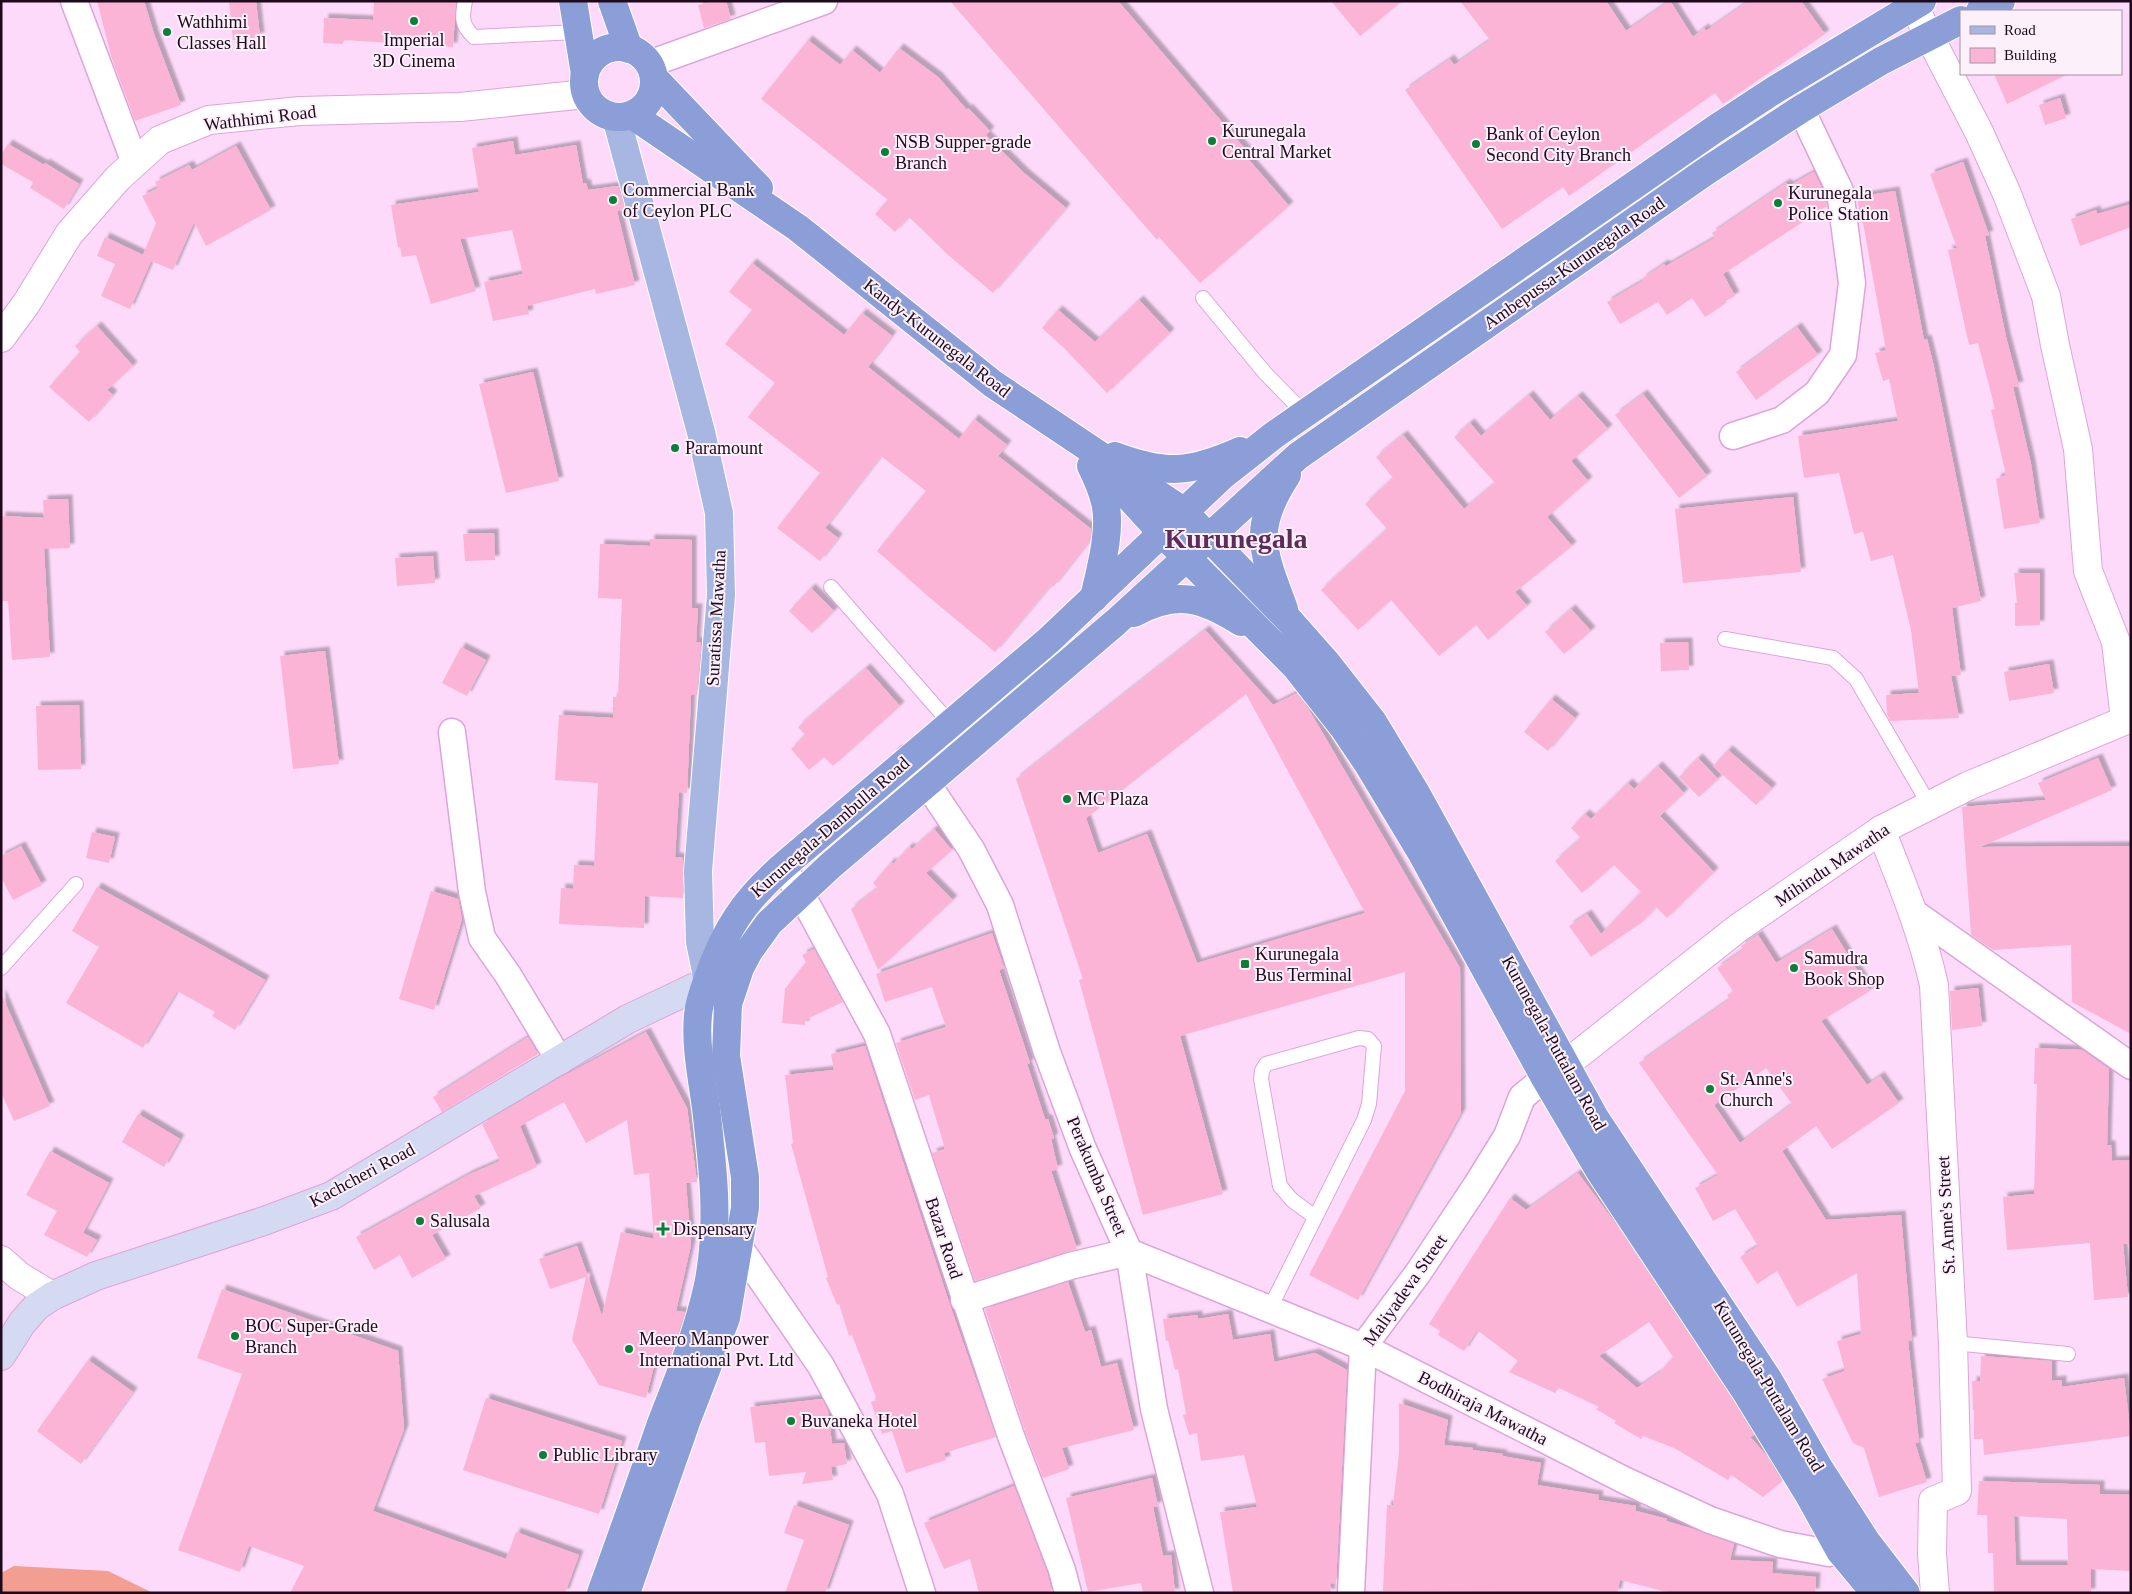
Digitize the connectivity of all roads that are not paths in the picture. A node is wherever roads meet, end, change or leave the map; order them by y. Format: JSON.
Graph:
{"nodes":[{"id":1,"x":74,"y":1,"type":"edge"},
{"id":2,"x":465,"y":1,"type":"edge"},
{"id":3,"x":573,"y":1,"type":"edge"},
{"id":4,"x":612,"y":1,"type":"edge"},
{"id":5,"x":824,"y":1,"type":"edge"},
{"id":6,"x":2001,"y":1,"type":"edge"},
{"id":7,"x":1915,"y":3,"type":"edge"},
{"id":8,"x":1982,"y":10,"type":"edge"},
{"id":9,"x":1960,"y":20,"type":"edge"},
{"id":10,"x":577,"y":32,"type":"junction"},
{"id":11,"x":1928,"y":36,"type":"junction"},
{"id":12,"x":644,"y":64,"type":"junction"},
{"id":13,"x":586,"y":84,"type":"junction"},
{"id":14,"x":1801,"y":109,"type":"junction"},
{"id":15,"x":624,"y":116,"type":"junction"},
{"id":16,"x":135,"y":163,"type":"junction"},
{"id":17,"x":798,"y":228,"type":"junction"},
{"id":18,"x":1203,"y":298,"type":"dead end"},
{"id":19,"x":1,"y":338,"type":"edge"},
{"id":20,"x":1304,"y":413,"type":"junction"},
{"id":21,"x":1274,"y":435,"type":"junction"},
{"id":22,"x":1733,"y":436,"type":"dead end"},
{"id":23,"x":1079,"y":442,"type":"junction"},
{"id":24,"x":1298,"y":456,"type":"junction"},
{"id":25,"x":1183,"y":511,"type":"junction"},
{"id":26,"x":1160,"y":532,"type":"junction"},
{"id":27,"x":1208,"y":538,"type":"junction"},
{"id":28,"x":1187,"y":557,"type":"junction"},
{"id":29,"x":831,"y":587,"type":"dead end"},
{"id":30,"x":1094,"y":598,"type":"junction"},
{"id":31,"x":1288,"y":619,"type":"junction"},
{"id":32,"x":1116,"y":622,"type":"junction"},
{"id":33,"x":1725,"y":639,"type":"dead end"},
{"id":34,"x":1272,"y":641,"type":"junction"},
{"id":35,"x":2128,"y":719,"type":"edge"},
{"id":36,"x":949,"y":722,"type":"junction"},
{"id":37,"x":452,"y":732,"type":"dead end"},
{"id":38,"x":909,"y":757,"type":"junction"},
{"id":39,"x":927,"y":783,"type":"junction"},
{"id":40,"x":1930,"y":806,"type":"junction"},
{"id":41,"x":1881,"y":830,"type":"junction"},
{"id":42,"x":782,"y":867,"type":"junction"},
{"id":43,"x":76,"y":884,"type":"dead end"},
{"id":44,"x":800,"y":892,"type":"junction"},
{"id":45,"x":1913,"y":912,"type":"junction"},
{"id":46,"x":1,"y":968,"type":"edge"},
{"id":47,"x":708,"y":981,"type":"junction"},
{"id":48,"x":560,"y":1061,"type":"junction"},
{"id":49,"x":2131,"y":1066,"type":"edge"},
{"id":50,"x":1555,"y":1072,"type":"junction"},
{"id":51,"x":1315,"y":1217,"type":"junction"},
{"id":52,"x":739,"y":1247,"type":"junction"},
{"id":53,"x":1129,"y":1252,"type":"junction"},
{"id":54,"x":1,"y":1260,"type":"edge"},
{"id":55,"x":52,"y":1296,"type":"junction"},
{"id":56,"x":964,"y":1300,"type":"junction"},
{"id":57,"x":1268,"y":1310,"type":"junction"},
{"id":58,"x":1953,"y":1343,"type":"junction"},
{"id":59,"x":1363,"y":1347,"type":"junction"},
{"id":60,"x":2068,"y":1354,"type":"dead end"},
{"id":61,"x":1,"y":1356,"type":"edge"},
{"id":62,"x":1866,"y":1541,"type":"junction"},
{"id":63,"x":1840,"y":1551,"type":"junction"},
{"id":64,"x":601,"y":1593,"type":"edge"},
{"id":65,"x":626,"y":1593,"type":"edge"},
{"id":66,"x":922,"y":1593,"type":"edge"},
{"id":67,"x":1068,"y":1593,"type":"edge"},
{"id":68,"x":1200,"y":1593,"type":"edge"},
{"id":69,"x":1351,"y":1593,"type":"edge"},
{"id":70,"x":1875,"y":1593,"type":"edge"},
{"id":71,"x":1906,"y":1593,"type":"edge"},
{"id":72,"x":1935,"y":1593,"type":"edge"}],
"edges":[{"from":1,"to":16,"type":"street"},
{"from":2,"to":10,"type":"lane"},
{"from":3,"to":10,"type":"highway"},
{"from":4,"to":12,"type":"highway","name":"Kandy-Kurunegala Road"},
{"from":5,"to":12,"type":"street"},
{"from":6,"to":8,"type":"highway"},
{"from":7,"to":11,"type":"street"},
{"from":7,"to":20,"type":"highway","name":"Ambepussa-Kurunegala Road"},
{"from":9,"to":11,"type":"highway","name":"Ambepussa-Kurunegala Road"},
{"from":10,"to":13,"type":"highway"},
{"from":11,"to":14,"type":"highway","name":"Ambepussa-Kurunegala Road"},
{"from":11,"to":35,"type":"street"},
{"from":12,"to":13,"type":"highway"},
{"from":12,"to":15,"type":"highway"},
{"from":12,"to":17,"type":"highway","name":"Kandy-Kurunegala Road"},
{"from":13,"to":15,"type":"highway"},
{"from":13,"to":16,"type":"street","name":"Wathhimi Road"},
{"from":14,"to":22,"type":"street"},
{"from":14,"to":24,"type":"highway","name":"Ambepussa-Kurunegala Road"},
{"from":15,"to":17,"type":"highway","name":"Kandy-Kurunegala Road"},
{"from":15,"to":47,"type":"main road","name":"Suratissa Mawatha"},
{"from":16,"to":19,"type":"street","name":"Wathhimi Road"},
{"from":17,"to":23,"type":"highway","name":"Kandy-Kurunegala Road"},
{"from":18,"to":20,"type":"lane"},
{"from":20,"to":21,"type":"highway","name":"Ambepussa-Kurunegala Road"},
{"from":21,"to":23,"type":"highway"},
{"from":21,"to":25,"type":"highway","name":"Ambepussa-Kurunegala Road"},
{"from":23,"to":25,"type":"highway","name":"Kandy-Kurunegala Road"},
{"from":23,"to":26,"type":"highway","name":"Kandy-Kurunegala Road"},
{"from":23,"to":30,"type":"highway"},
{"from":24,"to":27,"type":"highway","name":"Ambepussa-Kurunegala Road"},
{"from":24,"to":31,"type":"highway"},
{"from":25,"to":26,"type":"highway","name":"Kurunegala-Dambulla Road"},
{"from":25,"to":27,"type":"highway","name":"Kurunegala-Puttalam Road"},
{"from":26,"to":28,"type":"highway","name":"Kurunegala-Puttalam Road"},
{"from":26,"to":30,"type":"highway","name":"Kurunegala-Dambulla Road"},
{"from":27,"to":28,"type":"highway","name":"Kurunegala-Dambulla Road"},
{"from":27,"to":31,"type":"highway","name":"Kurunegala-Puttalam Road"},
{"from":28,"to":32,"type":"highway","name":"Kurunegala-Dambulla Road"},
{"from":28,"to":34,"type":"highway","name":"Kurunegala-Puttalam Road"},
{"from":29,"to":36,"type":"lane"},
{"from":30,"to":36,"type":"highway","name":"Kurunegala-Dambulla Road"},
{"from":31,"to":50,"type":"highway","name":"Kurunegala-Puttalam Road"},
{"from":32,"to":34,"type":"highway"},
{"from":32,"to":39,"type":"highway","name":"Kurunegala-Dambulla Road"},
{"from":33,"to":40,"type":"lane"},
{"from":34,"to":50,"type":"highway","name":"Kurunegala-Puttalam Road"},
{"from":35,"to":40,"type":"street","name":"Mihindu Mawatha"},
{"from":36,"to":38,"type":"highway","name":"Kurunegala-Dambulla Road"},
{"from":37,"to":48,"type":"street"},
{"from":38,"to":39,"type":"street","name":"Perakumba Street"},
{"from":38,"to":42,"type":"highway","name":"Kurunegala-Dambulla Road"},
{"from":39,"to":44,"type":"highway","name":"Kurunegala-Dambulla Road"},
{"from":39,"to":53,"type":"street","name":"Perakumba Street"},
{"from":40,"to":41,"type":"street","name":"Mihindu Mawatha"},
{"from":41,"to":45,"type":"street","name":"St. Anne's Street"},
{"from":41,"to":50,"type":"street","name":"Mihindu Mawatha"},
{"from":42,"to":44,"type":"street","name":"Bazar Road"},
{"from":42,"to":47,"type":"highway","name":"Kurunegala-Dambulla Road"},
{"from":43,"to":46,"type":"lane"},
{"from":44,"to":52,"type":"highway","name":"Kurunegala-Dambulla Road"},
{"from":44,"to":56,"type":"street","name":"Bazar Road"},
{"from":45,"to":49,"type":"street"},
{"from":45,"to":58,"type":"street","name":"St. Anne's Street"},
{"from":47,"to":48,"type":"main road","name":"Kachcheri Road"},
{"from":47,"to":64,"type":"highway","name":"Kurunegala-Dambulla Road"},
{"from":48,"to":55,"type":"main road","name":"Kachcheri Road"},
{"from":50,"to":59,"type":"street","name":"Maliyadeva Street"},
{"from":50,"to":62,"type":"highway","name":"Kurunegala-Puttalam Road"},
{"from":50,"to":63,"type":"highway","name":"Kurunegala-Puttalam Road"},
{"from":51,"to":51,"type":"lane"},
{"from":51,"to":57,"type":"lane"},
{"from":52,"to":65,"type":"highway","name":"Kurunegala-Dambulla Road"},
{"from":52,"to":66,"type":"street"},
{"from":53,"to":56,"type":"street"},
{"from":53,"to":57,"type":"street","name":"Bodhiraja Mawatha"},
{"from":53,"to":68,"type":"street","name":"Perakumba Street"},
{"from":54,"to":55,"type":"street"},
{"from":55,"to":61,"type":"main road","name":"Kachcheri Road"},
{"from":56,"to":67,"type":"street","name":"Bazar Road"},
{"from":57,"to":59,"type":"street","name":"Bodhiraja Mawatha"},
{"from":58,"to":60,"type":"lane"},
{"from":58,"to":72,"type":"street","name":"St. Anne's Street"},
{"from":59,"to":63,"type":"street","name":"Bodhiraja Mawatha"},
{"from":59,"to":69,"type":"street","name":"Maliyadeva Street"},
{"from":62,"to":63,"type":"street"},
{"from":62,"to":71,"type":"highway","name":"Kurunegala-Puttalam Road"},
{"from":63,"to":70,"type":"highway","name":"Kurunegala-Puttalam Road"}]}
